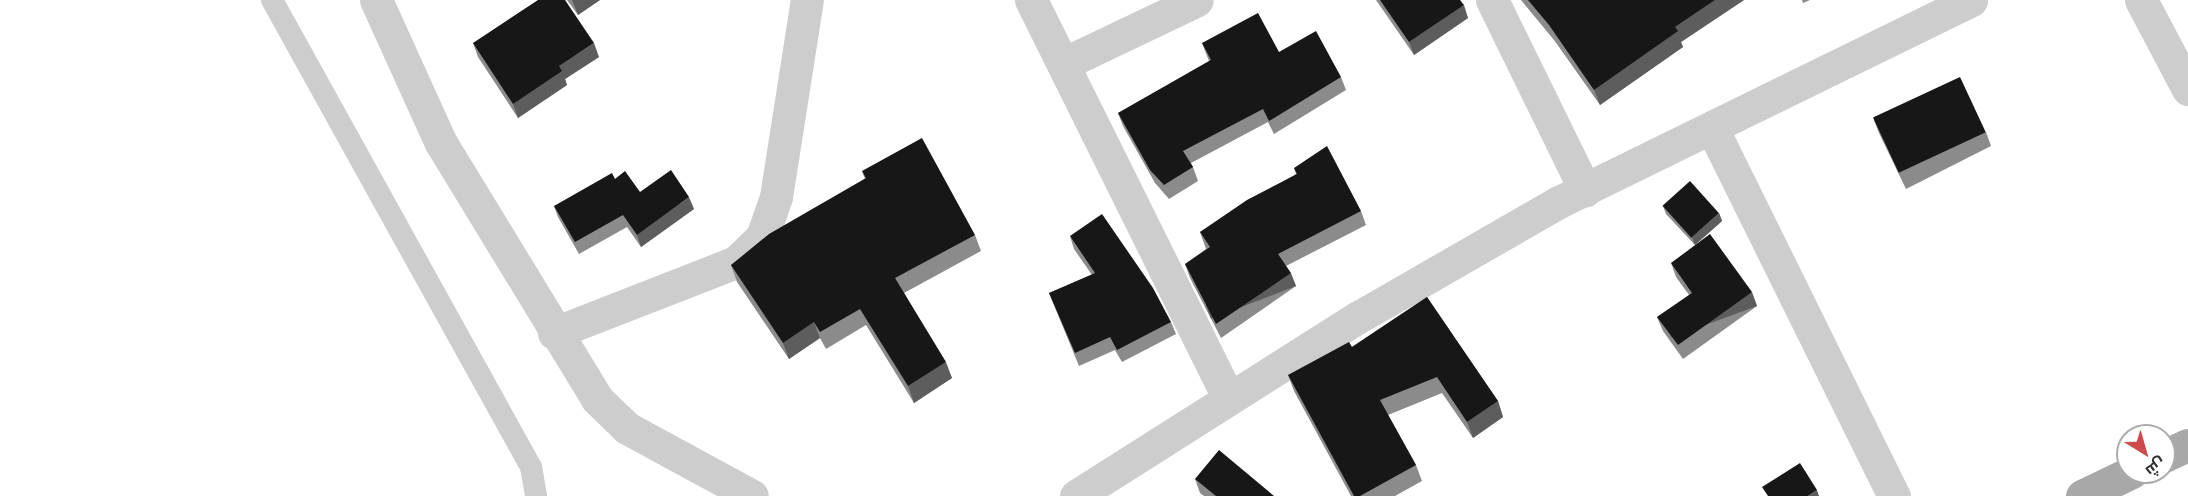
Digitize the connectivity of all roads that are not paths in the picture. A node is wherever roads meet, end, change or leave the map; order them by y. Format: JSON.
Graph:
{"nodes":[{"id":1,"x":272,"y":0,"type":"edge"},
{"id":2,"x":376,"y":0,"type":"edge"},
{"id":3,"x":807,"y":0,"type":"edge"},
{"id":4,"x":1031,"y":0,"type":"edge"},
{"id":5,"x":1197,"y":0,"type":"edge"},
{"id":6,"x":1492,"y":0,"type":"edge"},
{"id":7,"x":1971,"y":0,"type":"edge"},
{"id":8,"x":2141,"y":0,"type":"edge"},
{"id":9,"x":1063,"y":64,"type":"junction"},
{"id":10,"x":2188,"y":89,"type":"edge"},
{"id":11,"x":1712,"y":128,"type":"junction"},
{"id":12,"x":1585,"y":190,"type":"junction"},
{"id":13,"x":554,"y":333,"type":"junction"},
{"id":14,"x":1228,"y":397,"type":"junction"},
{"id":15,"x":2116,"y":480,"type":"edge"},
{"id":16,"x":536,"y":496,"type":"edge"},
{"id":17,"x":752,"y":496,"type":"edge"},
{"id":18,"x":1076,"y":496,"type":"edge"},
{"id":19,"x":1894,"y":496,"type":"edge"},
{"id":20,"x":2082,"y":496,"type":"edge"}],
"edges":[{"from":1,"to":16,"type":"lane"},
{"from":2,"to":13,"type":"street"},
{"from":3,"to":13,"type":"street"},
{"from":4,"to":9,"type":"street"},
{"from":5,"to":9,"type":"street"},
{"from":6,"to":12,"type":"street"},
{"from":7,"to":11,"type":"street"},
{"from":8,"to":10,"type":"street"},
{"from":9,"to":14,"type":"street"},
{"from":11,"to":12,"type":"street"},
{"from":11,"to":19,"type":"street"},
{"from":12,"to":14,"type":"street"},
{"from":13,"to":17,"type":"street"},
{"from":14,"to":18,"type":"street"},
{"from":15,"to":20,"type":"main road"}]}
